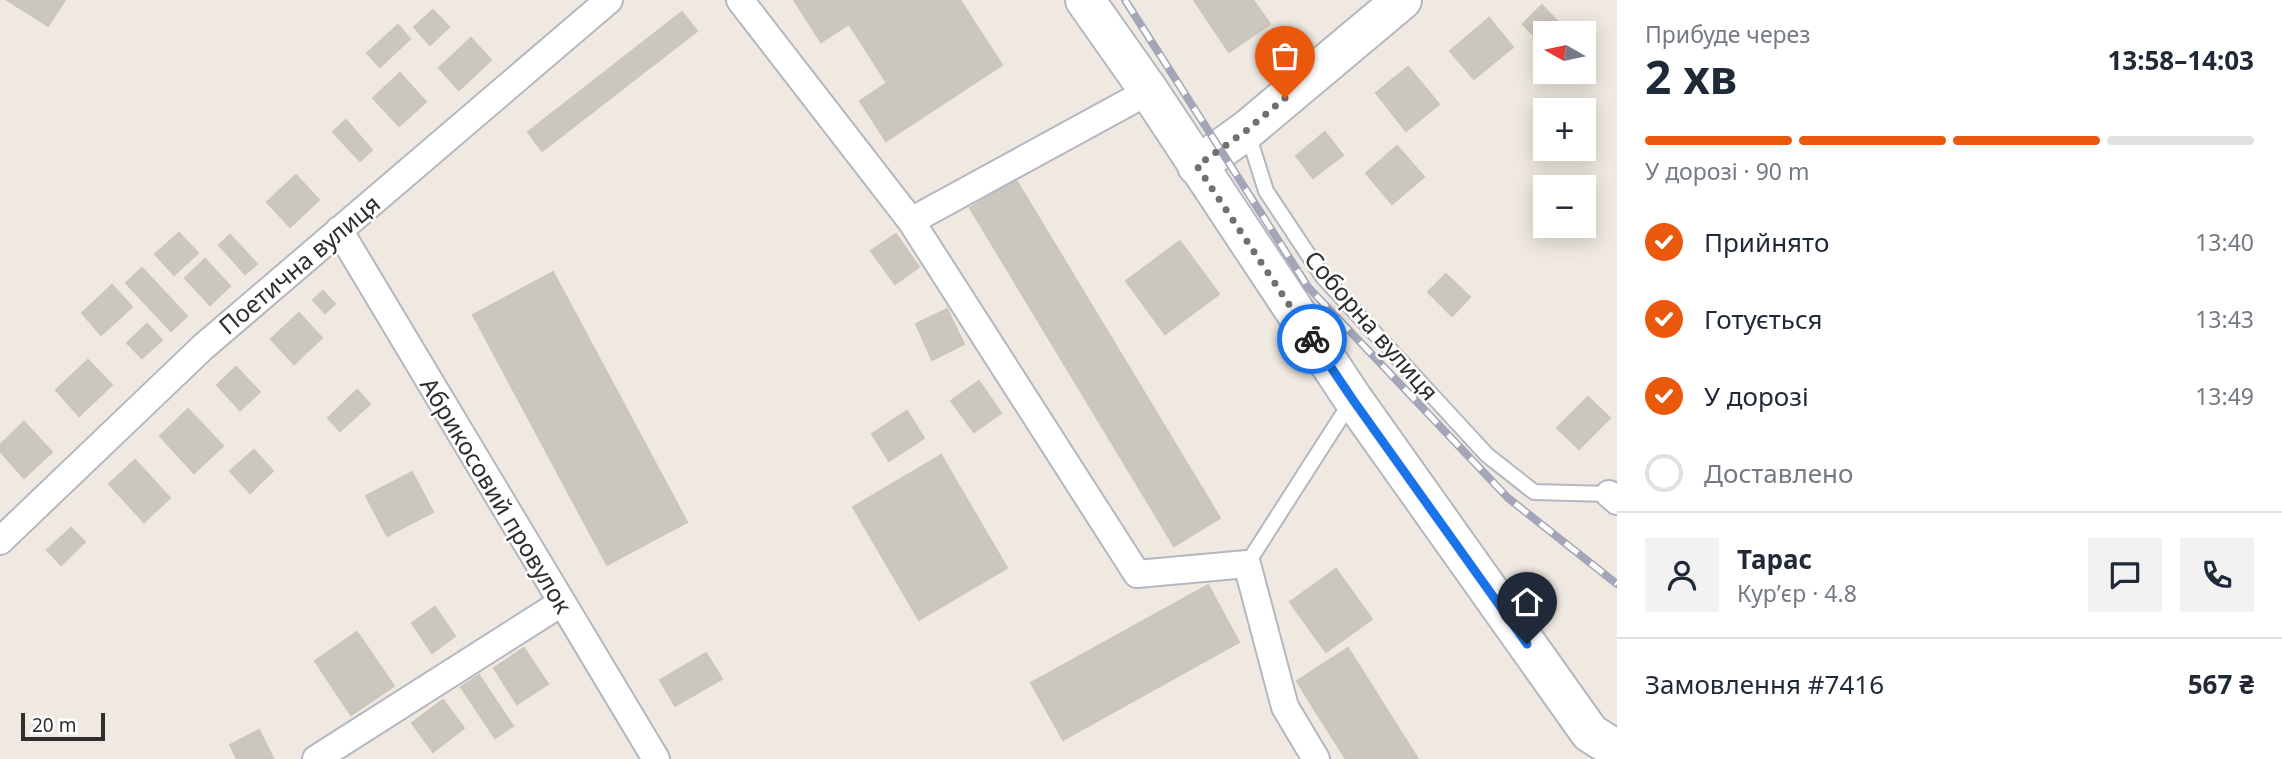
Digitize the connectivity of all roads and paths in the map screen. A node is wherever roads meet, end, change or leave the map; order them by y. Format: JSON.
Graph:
{"nodes":[{"id":1,"x":609,"y":0,"type":"edge"},
{"id":2,"x":740,"y":0,"type":"edge"},
{"id":3,"x":1085,"y":0,"type":"edge"},
{"id":4,"x":1402,"y":0,"type":"edge"},
{"id":5,"x":1149,"y":91,"type":"junction"},
{"id":6,"x":1247,"y":130,"type":"junction"},
{"id":7,"x":1197,"y":166,"type":"junction"},
{"id":8,"x":911,"y":221,"type":"junction"},
{"id":9,"x":339,"y":230,"type":"junction"},
{"id":10,"x":1353,"y":400,"type":"junction"},
{"id":11,"x":1614,"y":493,"type":"edge"},
{"id":12,"x":0,"y":541,"type":"edge"},
{"id":13,"x":1247,"y":564,"type":"junction"},
{"id":14,"x":561,"y":603,"type":"junction"},
{"id":15,"x":1617,"y":750,"type":"edge"},
{"id":16,"x":316,"y":759,"type":"edge"},
{"id":17,"x":656,"y":759,"type":"edge"},
{"id":18,"x":1316,"y":759,"type":"edge"}],
"edges":[{"from":1,"to":9,"type":"street","name":"Поетична вулиця"},
{"from":2,"to":8,"type":"street"},
{"from":3,"to":5,"type":"street","name":"Соборна вулиця"},
{"from":4,"to":6,"type":"street"},
{"from":5,"to":7,"type":"street","name":"Соборна вулиця"},
{"from":5,"to":8,"type":"street"},
{"from":6,"to":7,"type":"street"},
{"from":6,"to":11,"type":"lane","name":"Соборна вулиця"},
{"from":7,"to":10,"type":"street","name":"Соборна вулиця"},
{"from":8,"to":13,"type":"street"},
{"from":9,"to":12,"type":"street","name":"Поетична вулиця"},
{"from":9,"to":14,"type":"street","name":"Абрикосовий провулок"},
{"from":10,"to":13,"type":"lane"},
{"from":10,"to":15,"type":"street","name":"Соборна вулиця"},
{"from":13,"to":18,"type":"street"},
{"from":14,"to":16,"type":"street"},
{"from":14,"to":17,"type":"street","name":"Абрикосовий провулок"}]}
